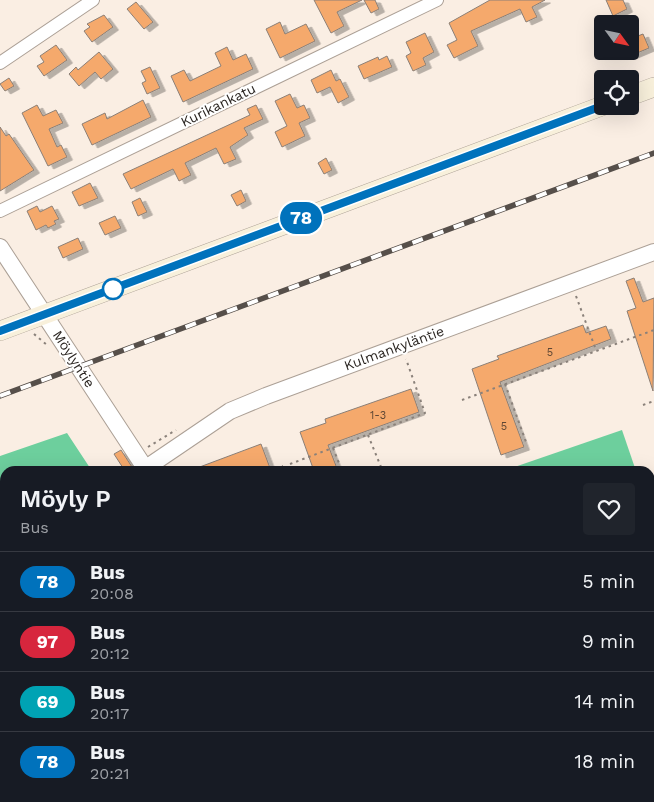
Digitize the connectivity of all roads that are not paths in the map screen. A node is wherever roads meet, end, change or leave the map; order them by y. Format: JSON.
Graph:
{"nodes":[{"id":1,"x":93,"y":0,"type":"edge"},
{"id":2,"x":437,"y":0,"type":"edge"},
{"id":3,"x":0,"y":63,"type":"edge"},
{"id":4,"x":654,"y":87,"type":"edge"},
{"id":5,"x":639,"y":93,"type":"edge"},
{"id":6,"x":594,"y":109,"type":"edge"},
{"id":7,"x":0,"y":211,"type":"edge"},
{"id":8,"x":0,"y":247,"type":"edge"},
{"id":9,"x":654,"y":252,"type":"edge"},
{"id":10,"x":46,"y":314,"type":"junction"},
{"id":11,"x":0,"y":331,"type":"edge"},
{"id":12,"x":142,"y":466,"type":"edge"},
{"id":13,"x":151,"y":466,"type":"edge"}],
"edges":[{"from":1,"to":3,"type":"street"},
{"from":2,"to":7,"type":"street","name":"Kurikankatu"},
{"from":4,"to":5,"type":"main road"},
{"from":6,"to":10,"type":"main road"},
{"from":8,"to":10,"type":"street","name":"Möylyntie"},
{"from":9,"to":13,"type":"street","name":"Kulmankyläntie"},
{"from":10,"to":11,"type":"main road"},
{"from":10,"to":12,"type":"street","name":"Möylyntie"}]}
